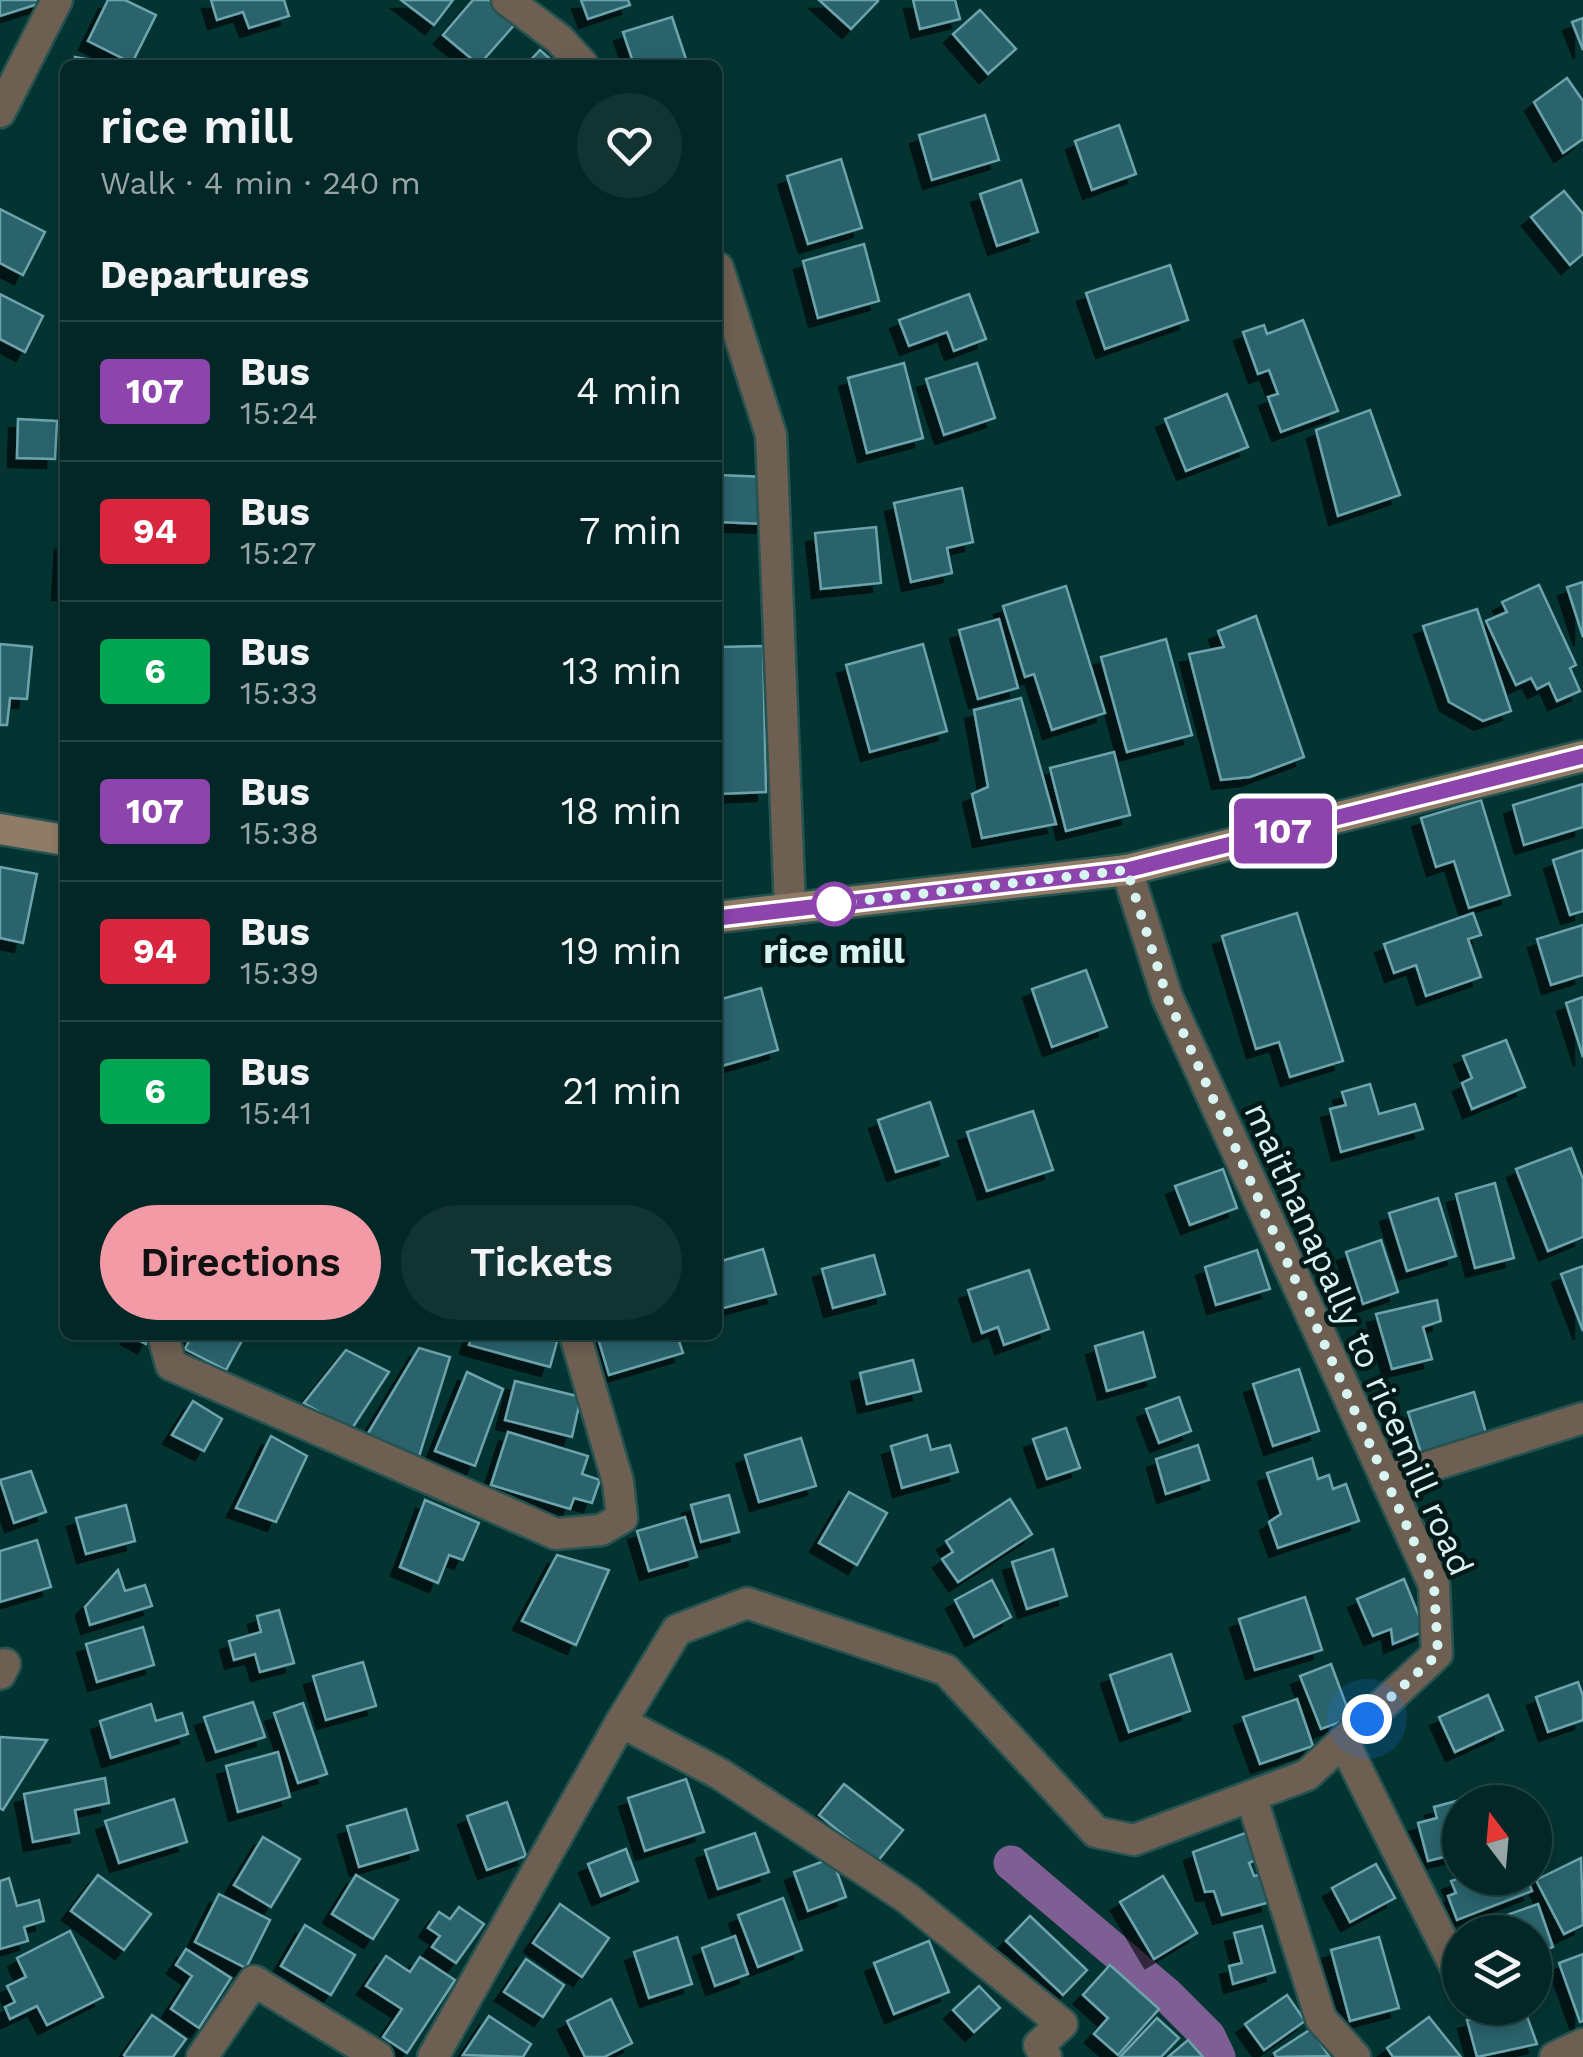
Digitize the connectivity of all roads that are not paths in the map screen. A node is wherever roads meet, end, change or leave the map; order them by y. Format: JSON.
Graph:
{"nodes":[{"id":1,"x":56,"y":0,"type":"edge"},
{"id":2,"x":507,"y":0,"type":"edge"},
{"id":3,"x":579,"y":60,"type":"edge"},
{"id":4,"x":0,"y":112,"type":"edge"},
{"id":5,"x":722,"y":281,"type":"edge"},
{"id":6,"x":1583,"y":756,"type":"edge"},
{"id":7,"x":0,"y":828,"type":"edge"},
{"id":8,"x":60,"y":839,"type":"edge"},
{"id":9,"x":1127,"y":870,"type":"junction"},
{"id":10,"x":790,"y":909,"type":"junction"},
{"id":11,"x":722,"y":918,"type":"edge"},
{"id":12,"x":164,"y":1340,"type":"edge"},
{"id":13,"x":576,"y":1340,"type":"edge"},
{"id":14,"x":1583,"y":1418,"type":"edge"},
{"id":15,"x":1386,"y":1480,"type":"junction"},
{"id":16,"x":620,"y":1722,"type":"junction"},
{"id":17,"x":1344,"y":1741,"type":"junction"},
{"id":18,"x":1250,"y":1796,"type":"junction"},
{"id":19,"x":1442,"y":1940,"type":"edge"},
{"id":20,"x":1583,"y":2044,"type":"edge"},
{"id":21,"x":202,"y":2057,"type":"edge"},
{"id":22,"x":378,"y":2057,"type":"edge"},
{"id":23,"x":434,"y":2057,"type":"edge"},
{"id":24,"x":1046,"y":2057,"type":"edge"},
{"id":25,"x":1355,"y":2057,"type":"edge"},
{"id":26,"x":1554,"y":2057,"type":"edge"}],
"edges":[{"from":1,"to":4,"type":"street"},
{"from":2,"to":3,"type":"street"},
{"from":5,"to":10,"type":"street"},
{"from":6,"to":9,"type":"main road"},
{"from":7,"to":8,"type":"main road"},
{"from":9,"to":10,"type":"main road"},
{"from":9,"to":15,"type":"street","name":"maithanapally to ricemill road"},
{"from":10,"to":11,"type":"main road"},
{"from":12,"to":13,"type":"street"},
{"from":14,"to":15,"type":"street"},
{"from":15,"to":17,"type":"street","name":"maithanapally to ricemill road"},
{"from":16,"to":18,"type":"street","name":"maithanapally to ricemill road"},
{"from":16,"to":23,"type":"street","name":"maithanapally to ricemill road"},
{"from":16,"to":24,"type":"street"},
{"from":17,"to":18,"type":"street","name":"maithanapally to ricemill road"},
{"from":17,"to":19,"type":"street"},
{"from":18,"to":25,"type":"street"},
{"from":20,"to":26,"type":"street"},
{"from":21,"to":22,"type":"street"}]}
